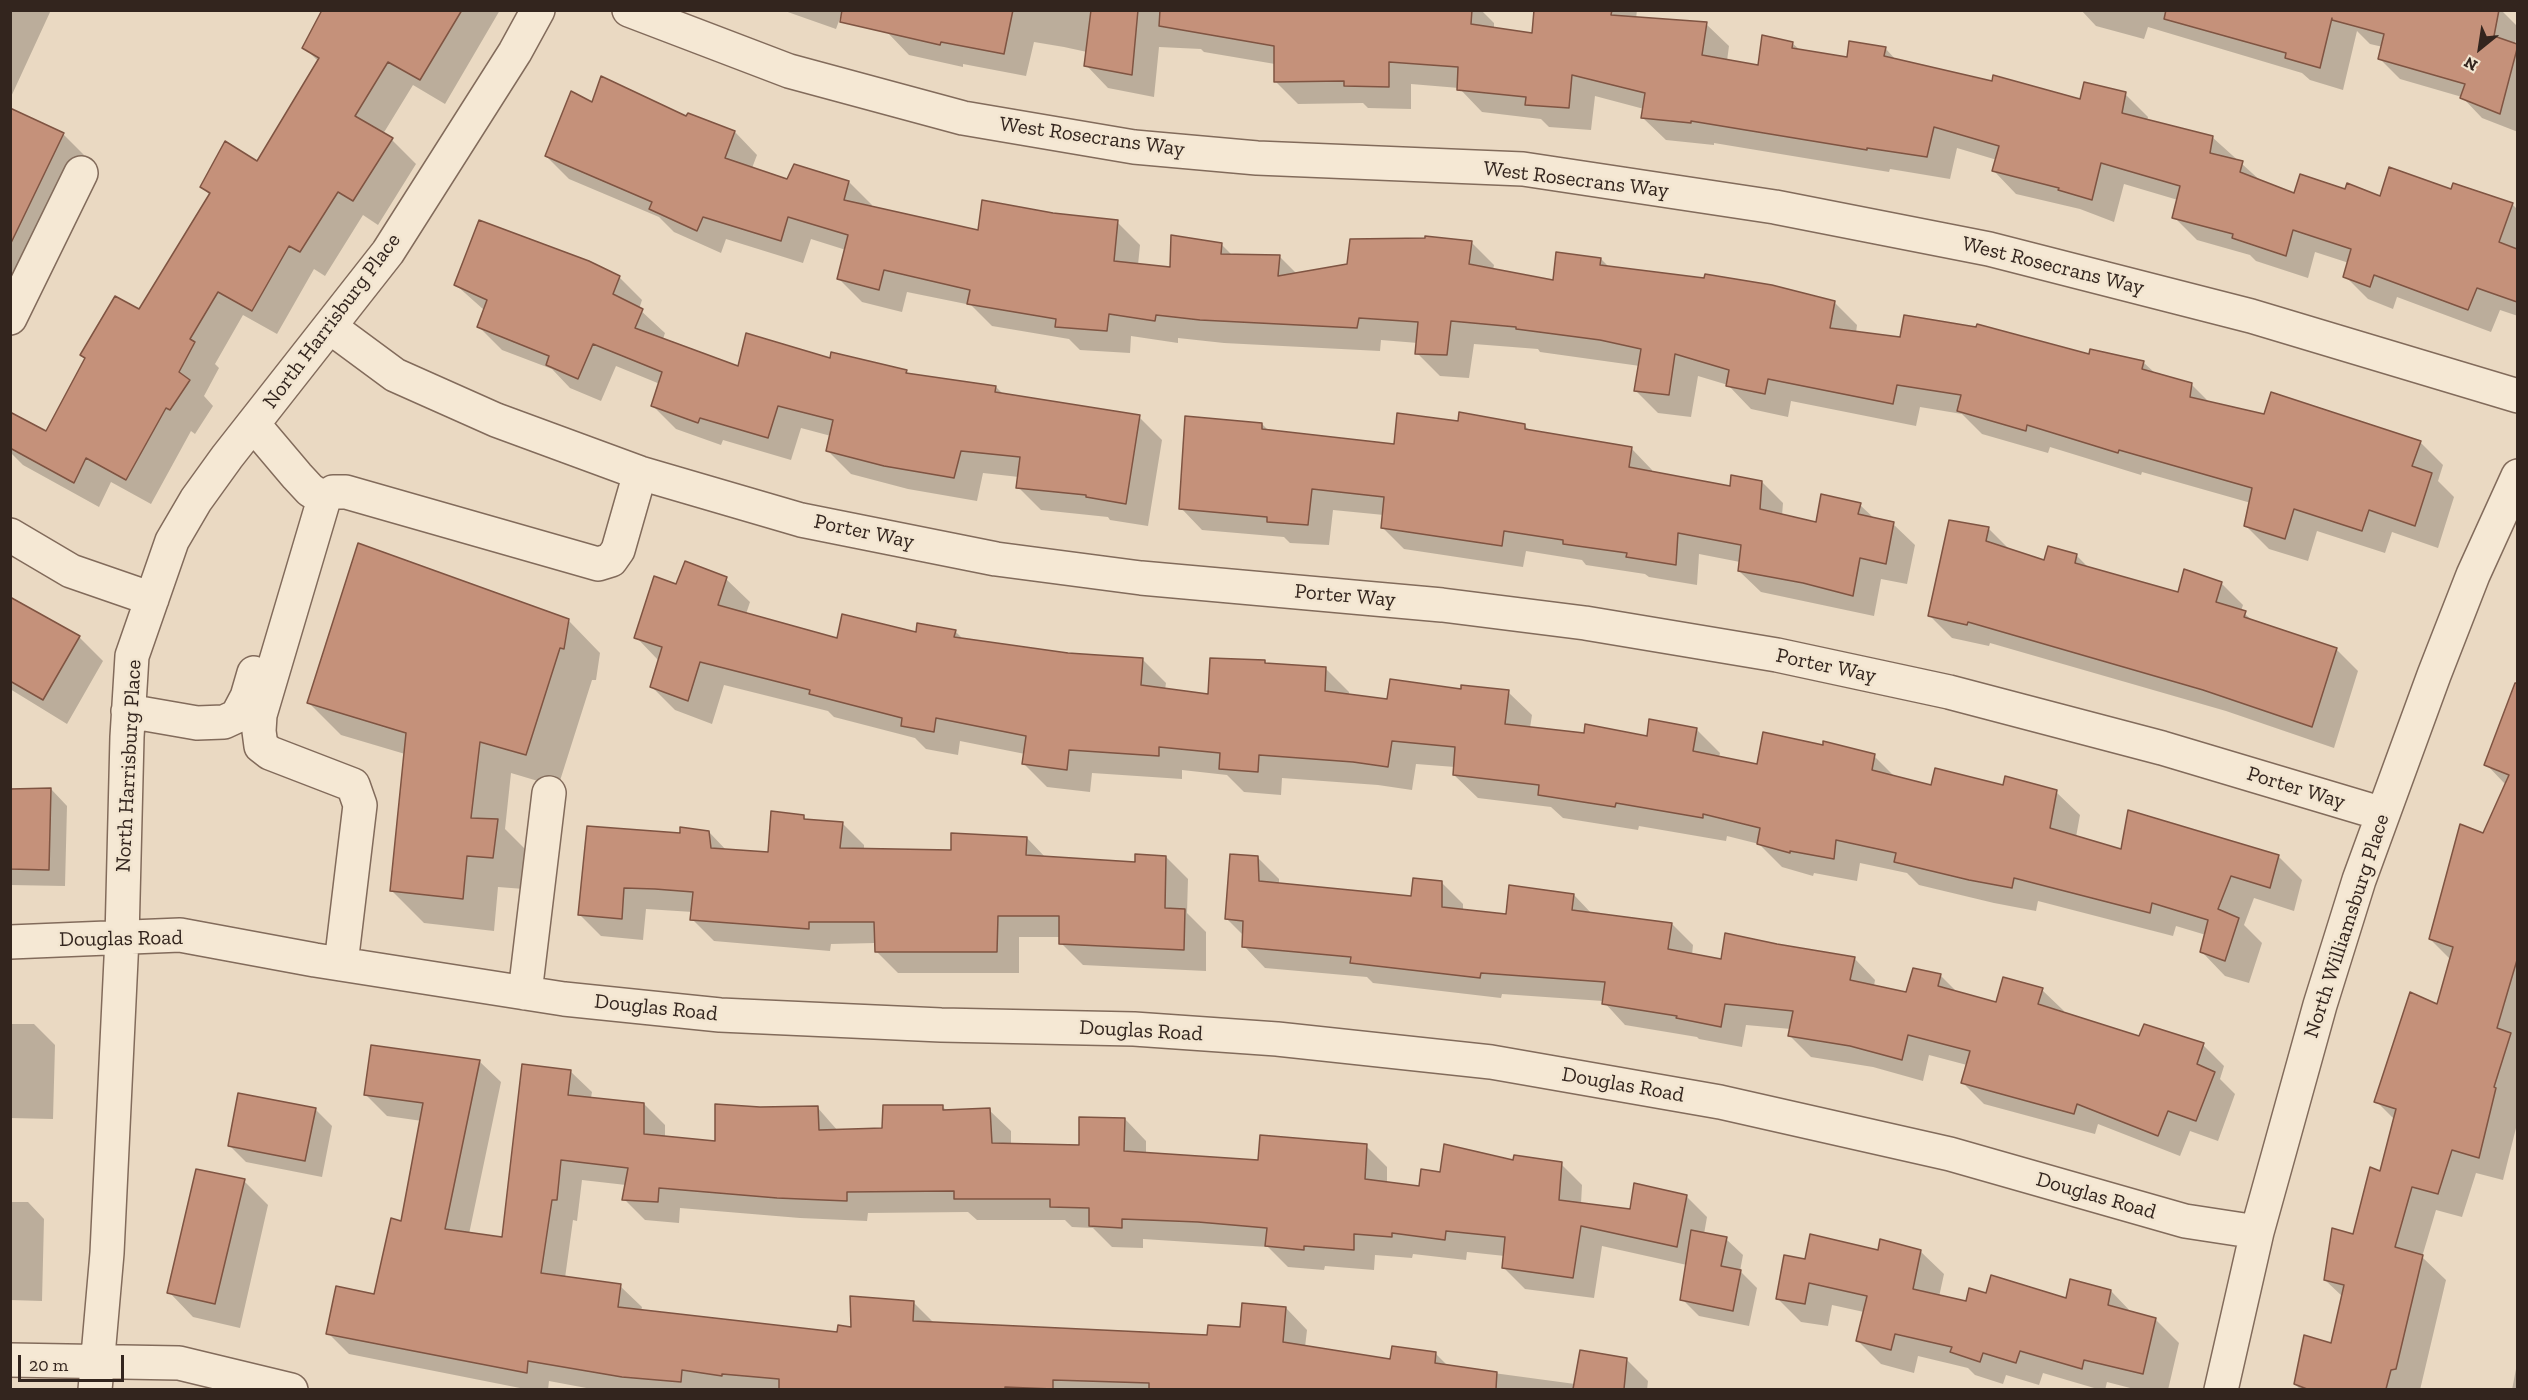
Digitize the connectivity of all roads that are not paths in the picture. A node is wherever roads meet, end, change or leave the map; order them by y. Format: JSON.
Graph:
{"nodes":[{"id":1,"x":538,"y":10,"type":"edge"},
{"id":2,"x":629,"y":10,"type":"edge"},
{"id":3,"x":81,"y":173,"type":"dead end"},
{"id":4,"x":10,"y":318,"type":"edge"},
{"id":5,"x":330,"y":327,"type":"junction"},
{"id":6,"x":2517,"y":396,"type":"edge"},
{"id":7,"x":253,"y":424,"type":"junction"},
{"id":8,"x":640,"y":473,"type":"junction"},
{"id":9,"x":2517,"y":476,"type":"edge"},
{"id":10,"x":317,"y":494,"type":"junction"},
{"id":11,"x":10,"y":536,"type":"edge"},
{"id":12,"x":152,"y":599,"type":"junction"},
{"id":13,"x":128,"y":711,"type":"junction"},
{"id":14,"x":549,"y":793,"type":"dead end"},
{"id":15,"x":2383,"y":814,"type":"junction"},
{"id":16,"x":122,"y":938,"type":"junction"},
{"id":17,"x":10,"y":942,"type":"edge"},
{"id":18,"x":341,"y":964,"type":"junction"},
{"id":19,"x":525,"y":993,"type":"junction"},
{"id":20,"x":2257,"y":1232,"type":"junction"},
{"id":21,"x":10,"y":1360,"type":"edge"},
{"id":22,"x":96,"y":1375,"type":"edge"},
{"id":23,"x":291,"y":1389,"type":"edge"},
{"id":24,"x":2221,"y":1389,"type":"edge"}],
"edges":[{"from":1,"to":5,"type":"street","name":"North Harrisburg Place"},
{"from":2,"to":6,"type":"street","name":"West Rosecrans Way"},
{"from":3,"to":4,"type":"street"},
{"from":5,"to":7,"type":"street","name":"North Harrisburg Place"},
{"from":5,"to":8,"type":"street","name":"Porter Way"},
{"from":7,"to":10,"type":"street"},
{"from":7,"to":12,"type":"street","name":"North Harrisburg Place"},
{"from":8,"to":10,"type":"street"},
{"from":8,"to":15,"type":"street","name":"Porter Way"},
{"from":9,"to":15,"type":"street","name":"North Williamsburg Place"},
{"from":10,"to":13,"type":"street"},
{"from":10,"to":18,"type":"street"},
{"from":11,"to":12,"type":"street"},
{"from":12,"to":13,"type":"street","name":"North Harrisburg Place"},
{"from":13,"to":16,"type":"street","name":"North Harrisburg Place"},
{"from":14,"to":19,"type":"street"},
{"from":15,"to":20,"type":"street","name":"North Williamsburg Place"},
{"from":16,"to":17,"type":"street","name":"Douglas Road"},
{"from":16,"to":18,"type":"street","name":"Douglas Road"},
{"from":16,"to":22,"type":"street","name":"North Harrisburg Place"},
{"from":18,"to":19,"type":"street","name":"Douglas Road"},
{"from":19,"to":20,"type":"street","name":"Douglas Road"},
{"from":20,"to":24,"type":"street","name":"North Williamsburg Place"},
{"from":21,"to":22,"type":"street"},
{"from":22,"to":23,"type":"street"}]}
